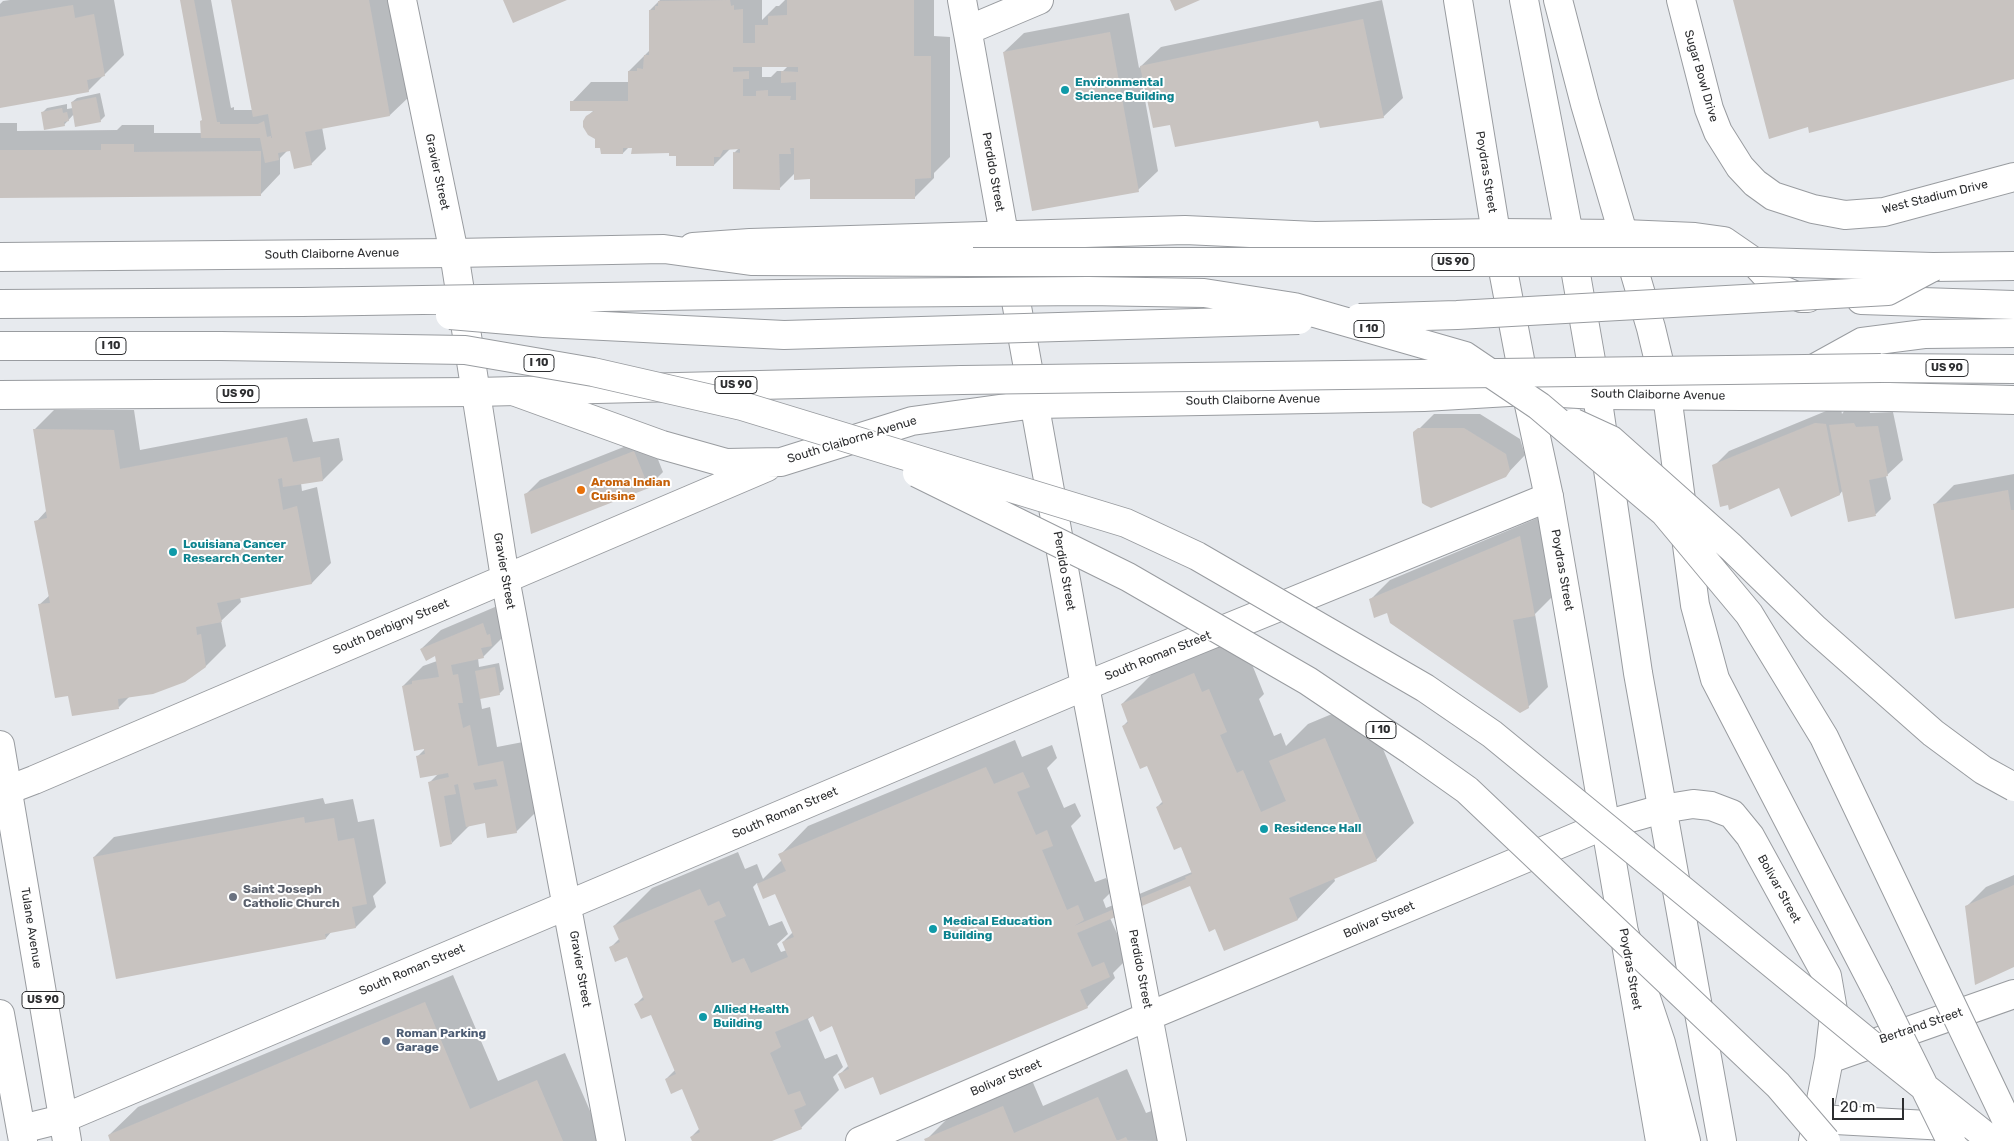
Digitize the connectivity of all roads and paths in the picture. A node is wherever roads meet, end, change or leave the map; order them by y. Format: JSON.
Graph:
{"nodes":[{"id":1,"x":402,"y":0,"type":"edge"},
{"id":2,"x":962,"y":0,"type":"edge"},
{"id":3,"x":1040,"y":0,"type":"edge"},
{"id":4,"x":1458,"y":0,"type":"edge"},
{"id":5,"x":1524,"y":0,"type":"edge"},
{"id":6,"x":1558,"y":0,"type":"edge"},
{"id":7,"x":1681,"y":0,"type":"edge"},
{"id":8,"x":968,"y":30,"type":"junction"},
{"id":9,"x":1728,"y":150,"type":"joint"},
{"id":10,"x":2014,"y":177,"type":"edge"},
{"id":11,"x":1496,"y":234,"type":"junction"},
{"id":12,"x":1569,"y":234,"type":"junction"},
{"id":13,"x":1624,"y":234,"type":"junction"},
{"id":14,"x":1005,"y":237,"type":"junction"},
{"id":15,"x":664,"y":249,"type":"junction"},
{"id":16,"x":454,"y":253,"type":"junction"},
{"id":17,"x":0,"y":257,"type":"edge"},
{"id":18,"x":1933,"y":266,"type":"junction"},
{"id":19,"x":2014,"y":266,"type":"edge"},
{"id":20,"x":302,"y":302,"type":"junction"},
{"id":21,"x":0,"y":304,"type":"edge"},
{"id":22,"x":2014,"y":305,"type":"edge"},
{"id":23,"x":2014,"y":333,"type":"edge"},
{"id":24,"x":0,"y":346,"type":"edge"},
{"id":25,"x":2014,"y":369,"type":"edge"},
{"id":26,"x":511,"y":391,"type":"junction"},
{"id":27,"x":476,"y":392,"type":"junction"},
{"id":28,"x":0,"y":395,"type":"edge"},
{"id":29,"x":1597,"y":395,"type":"junction"},
{"id":30,"x":1667,"y":395,"type":"junction"},
{"id":31,"x":1741,"y":396,"type":"junction"},
{"id":32,"x":1533,"y":399,"type":"junction"},
{"id":33,"x":2014,"y":400,"type":"edge"},
{"id":34,"x":1034,"y":404,"type":"junction"},
{"id":35,"x":848,"y":439,"type":"junction"},
{"id":36,"x":781,"y":462,"type":"junction"},
{"id":37,"x":1549,"y":497,"type":"junction"},
{"id":38,"x":505,"y":578,"type":"junction"},
{"id":39,"x":1085,"y":686,"type":"junction"},
{"id":40,"x":0,"y":745,"type":"edge"},
{"id":41,"x":2014,"y":787,"type":"edge"},
{"id":42,"x":4,"y":792,"type":"edge"},
{"id":43,"x":1662,"y":809,"type":"junction"},
{"id":44,"x":1605,"y":825,"type":"junction"},
{"id":45,"x":568,"y":904,"type":"junction"},
{"id":46,"x":1622,"y":926,"type":"junction"},
{"id":47,"x":2014,"y":994,"type":"edge"},
{"id":48,"x":0,"y":1014,"type":"edge"},
{"id":49,"x":1149,"y":1016,"type":"junction"},
{"id":50,"x":1829,"y":1059,"type":"junction"},
{"id":51,"x":65,"y":1130,"type":"edge"},
{"id":52,"x":2014,"y":1130,"type":"edge"},
{"id":53,"x":1819,"y":1134,"type":"edge"},
{"id":54,"x":22,"y":1135,"type":"edge"},
{"id":55,"x":2014,"y":1136,"type":"edge"},
{"id":56,"x":611,"y":1141,"type":"edge"},
{"id":57,"x":860,"y":1141,"type":"edge"},
{"id":58,"x":1172,"y":1141,"type":"edge"},
{"id":59,"x":1660,"y":1141,"type":"edge"},
{"id":60,"x":1686,"y":1141,"type":"edge"},
{"id":61,"x":1722,"y":1141,"type":"edge"},
{"id":62,"x":1951,"y":1141,"type":"edge"},
{"id":63,"x":1992,"y":1141,"type":"edge"}],
"edges":[{"from":1,"to":16,"type":"main road","name":"Gravier Street"},
{"from":2,"to":8,"type":"main road","name":"Perdido Street"},
{"from":3,"to":8,"type":"main road"},
{"from":4,"to":11,"type":"main road","name":"Poydras Street"},
{"from":5,"to":12,"type":"main road"},
{"from":6,"to":13,"type":"main road"},
{"from":7,"to":9,"type":"main road","name":"Sugar Bowl Drive"},
{"from":8,"to":14,"type":"main road","name":"Perdido Street"},
{"from":9,"to":10,"type":"main road","name":"West Stadium Drive"},
{"from":11,"to":12,"type":"main road","name":"South Claiborne Avenue"},
{"from":11,"to":14,"type":"main road","name":"South Claiborne Avenue"},
{"from":11,"to":32,"type":"main road","name":"Poydras Street"},
{"from":12,"to":13,"type":"main road","name":"South Claiborne Avenue"},
{"from":12,"to":29,"type":"main road"},
{"from":13,"to":22,"type":"main road","name":"South Claiborne Avenue"},
{"from":13,"to":30,"type":"main road"},
{"from":14,"to":15,"type":"main road","name":"South Claiborne Avenue"},
{"from":14,"to":34,"type":"main road","name":"Perdido Street"},
{"from":15,"to":16,"type":"main road","name":"South Claiborne Avenue","number":"US 90"},
{"from":15,"to":18,"type":"main road","name":"South Claiborne Avenue","number":"US 90","bridge":true},
{"from":16,"to":17,"type":"main road","name":"South Claiborne Avenue","number":"US 90"},
{"from":16,"to":27,"type":"main road","name":"Gravier Street"},
{"from":18,"to":19,"type":"main road","name":"South Claiborne Avenue","number":"US 90"},
{"from":18,"to":20,"type":"main road","bridge":true},
{"from":20,"to":21,"type":"main road","number":"I 10"},
{"from":20,"to":32,"type":"main road","number":"I 10","bridge":true},
{"from":23,"to":31,"type":"main road"},
{"from":24,"to":35,"type":"main road","number":"I 10","bridge":true},
{"from":25,"to":26,"type":"main road","name":"South Claiborne Avenue","number":"US 90","bridge":true},
{"from":26,"to":27,"type":"main road","name":"South Claiborne Avenue","number":"US 90"},
{"from":26,"to":36,"type":"main road","name":"South Claiborne Avenue"},
{"from":27,"to":28,"type":"main road","name":"South Claiborne Avenue","number":"US 90"},
{"from":27,"to":38,"type":"main road","name":"Gravier Street"},
{"from":29,"to":30,"type":"main road","name":"South Claiborne Avenue"},
{"from":29,"to":32,"type":"main road","name":"South Claiborne Avenue"},
{"from":29,"to":43,"type":"main road"},
{"from":30,"to":31,"type":"main road","name":"South Claiborne Avenue"},
{"from":30,"to":62,"type":"main road","bridge":true},
{"from":31,"to":33,"type":"main road","name":"South Claiborne Avenue"},
{"from":32,"to":34,"type":"main road","name":"South Claiborne Avenue"},
{"from":32,"to":37,"type":"main road","name":"Poydras Street"},
{"from":32,"to":41,"type":"main road","bridge":true},
{"from":32,"to":55,"type":"main road","number":"I 10","bridge":true},
{"from":34,"to":36,"type":"main road","name":"South Claiborne Avenue"},
{"from":34,"to":39,"type":"main road","name":"Perdido Street"},
{"from":35,"to":53,"type":"main road","number":"I 10","bridge":true},
{"from":35,"to":63,"type":"main road","bridge":true},
{"from":36,"to":38,"type":"main road","name":"South Derbigny Street"},
{"from":37,"to":39,"type":"main road","name":"South Roman Street"},
{"from":37,"to":44,"type":"main road","name":"Poydras Street"},
{"from":38,"to":42,"type":"main road","name":"South Derbigny Street"},
{"from":38,"to":45,"type":"main road","name":"Gravier Street"},
{"from":39,"to":45,"type":"main road","name":"South Roman Street"},
{"from":39,"to":49,"type":"main road","name":"Perdido Street"},
{"from":40,"to":42,"type":"main road","name":"Tulane Avenue","number":"US 90"},
{"from":42,"to":51,"type":"main road","name":"Tulane Avenue","number":"US 90"},
{"from":43,"to":44,"type":"main road","name":"Bolivar Street"},
{"from":43,"to":50,"type":"main road","name":"Bolivar Street"},
{"from":43,"to":61,"type":"main road"},
{"from":44,"to":46,"type":"main road","name":"Poydras Street"},
{"from":44,"to":49,"type":"main road","name":"Bolivar Street"},
{"from":45,"to":51,"type":"main road","name":"South Roman Street"},
{"from":45,"to":56,"type":"main road","name":"Gravier Street"},
{"from":46,"to":59,"type":"main road","name":"Poydras Street"},
{"from":46,"to":60,"type":"main road"},
{"from":47,"to":50,"type":"main road","name":"Bertrand Street"},
{"from":48,"to":54,"type":"main road"},
{"from":49,"to":57,"type":"main road","name":"Bolivar Street"},
{"from":49,"to":58,"type":"main road","name":"Perdido Street"},
{"from":50,"to":53,"type":"main road"},
{"from":51,"to":54,"type":"main road","name":"South Roman Street"},
{"from":52,"to":53,"type":"main road"}]}
